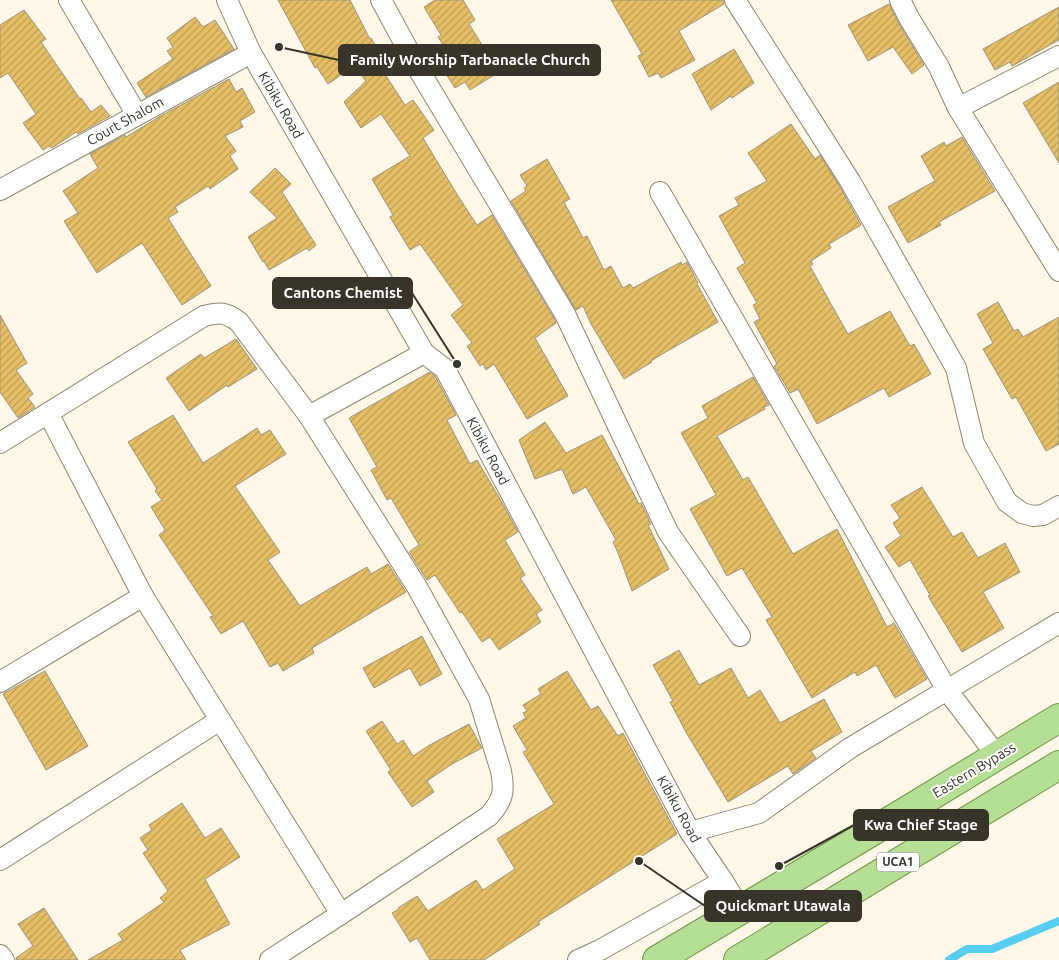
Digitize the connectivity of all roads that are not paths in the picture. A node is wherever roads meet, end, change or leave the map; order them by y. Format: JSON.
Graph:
{"nodes":[{"id":1,"x":69,"y":0,"type":"edge"},
{"id":2,"x":226,"y":0,"type":"edge"},
{"id":3,"x":381,"y":0,"type":"edge"},
{"id":4,"x":735,"y":0,"type":"edge"},
{"id":5,"x":900,"y":0,"type":"edge"},
{"id":6,"x":251,"y":53,"type":"junction"},
{"id":7,"x":1059,"y":56,"type":"edge"},
{"id":8,"x":958,"y":108,"type":"junction"},
{"id":9,"x":136,"y":115,"type":"junction"},
{"id":10,"x":0,"y":190,"type":"edge"},
{"id":11,"x":660,"y":192,"type":"dead end"},
{"id":12,"x":1059,"y":271,"type":"edge"},
{"id":13,"x":424,"y":352,"type":"junction"},
{"id":14,"x":48,"y":413,"type":"junction"},
{"id":15,"x":309,"y":416,"type":"junction"},
{"id":16,"x":0,"y":444,"type":"edge"},
{"id":17,"x":1059,"y":506,"type":"edge"},
{"id":18,"x":143,"y":596,"type":"junction"},
{"id":19,"x":1059,"y":623,"type":"edge"},
{"id":20,"x":740,"y":636,"type":"dead end"},
{"id":21,"x":0,"y":682,"type":"edge"},
{"id":22,"x":947,"y":690,"type":"junction"},
{"id":23,"x":1059,"y":718,"type":"edge"},
{"id":24,"x":220,"y":720,"type":"junction"},
{"id":25,"x":997,"y":756,"type":"junction"},
{"id":26,"x":1059,"y":765,"type":"edge"},
{"id":27,"x":690,"y":832,"type":"junction"},
{"id":28,"x":0,"y":860,"type":"edge"},
{"id":29,"x":723,"y":881,"type":"junction"},
{"id":30,"x":741,"y":910,"type":"junction"},
{"id":31,"x":341,"y":914,"type":"junction"},
{"id":32,"x":0,"y":955,"type":"edge"},
{"id":33,"x":4,"y":960,"type":"edge"},
{"id":34,"x":270,"y":960,"type":"edge"},
{"id":35,"x":578,"y":960,"type":"edge"},
{"id":36,"x":657,"y":960,"type":"edge"},
{"id":37,"x":738,"y":960,"type":"edge"}],
"edges":[{"from":1,"to":9,"type":"street"},
{"from":2,"to":6,"type":"street","name":"Kibiku Road"},
{"from":3,"to":20,"type":"street"},
{"from":4,"to":17,"type":"street"},
{"from":5,"to":8,"type":"street"},
{"from":6,"to":9,"type":"street","name":"Court Shalom"},
{"from":6,"to":13,"type":"street","name":"Kibiku Road"},
{"from":7,"to":8,"type":"street"},
{"from":8,"to":12,"type":"street"},
{"from":9,"to":10,"type":"street","name":"Court Shalom"},
{"from":11,"to":22,"type":"street"},
{"from":13,"to":15,"type":"street"},
{"from":13,"to":27,"type":"street","name":"Kibiku Road"},
{"from":14,"to":15,"type":"street"},
{"from":14,"to":16,"type":"street"},
{"from":14,"to":18,"type":"street"},
{"from":15,"to":31,"type":"street"},
{"from":18,"to":21,"type":"street"},
{"from":18,"to":24,"type":"street"},
{"from":19,"to":22,"type":"street"},
{"from":22,"to":25,"type":"street"},
{"from":22,"to":27,"type":"street"},
{"from":23,"to":25,"type":"main road","name":"Eastern Bypass","number":"UCA1"},
{"from":24,"to":28,"type":"street"},
{"from":24,"to":31,"type":"street"},
{"from":25,"to":30,"type":"main road","name":"Eastern Bypass","number":"UCA1"},
{"from":26,"to":37,"type":"main road","number":"UCA1"},
{"from":27,"to":29,"type":"street","name":"Kibiku Road"},
{"from":29,"to":30,"type":"street","name":"Kibiku Road"},
{"from":29,"to":35,"type":"street"},
{"from":30,"to":36,"type":"main road","name":"Eastern Bypass","number":"UCA1"},
{"from":31,"to":34,"type":"street"},
{"from":32,"to":33,"type":"street"}]}
